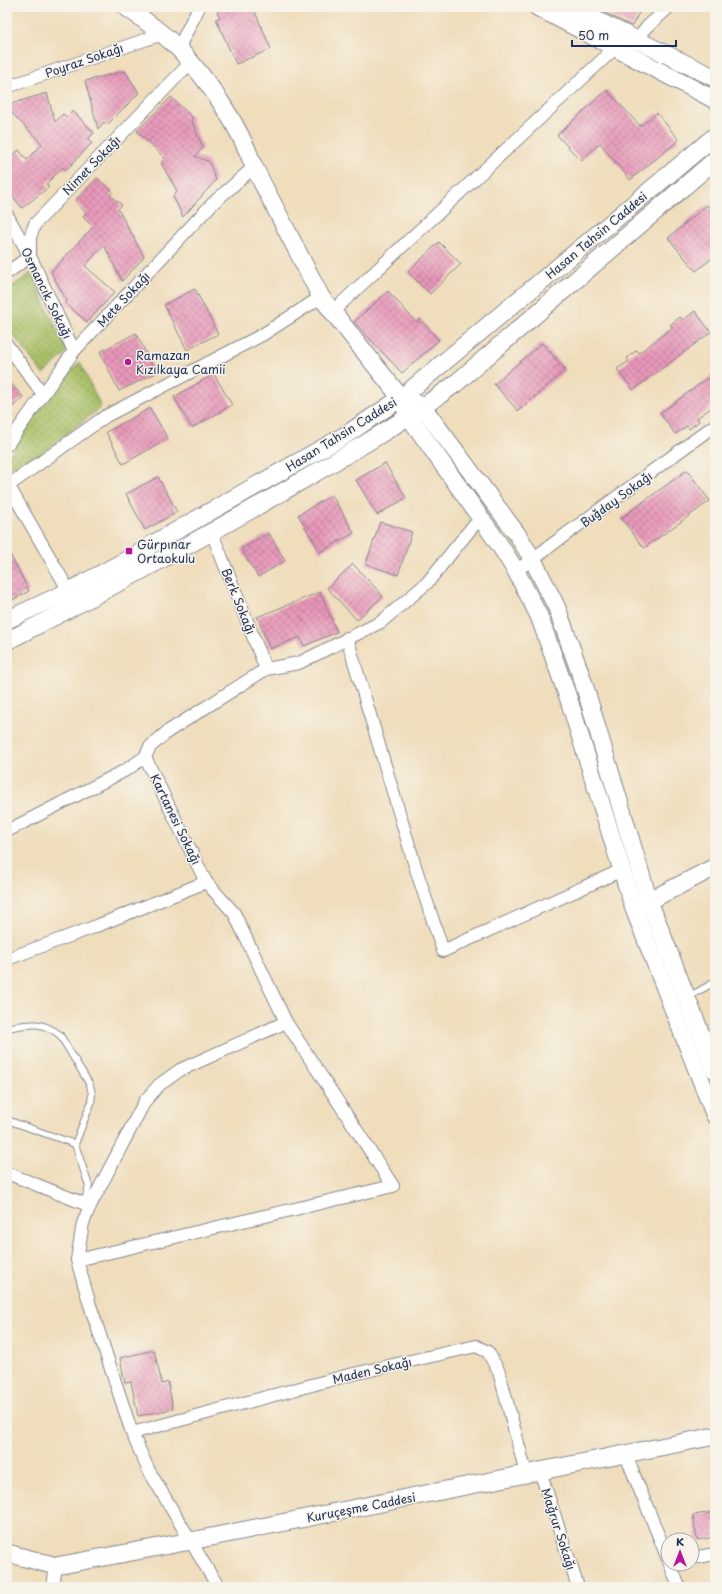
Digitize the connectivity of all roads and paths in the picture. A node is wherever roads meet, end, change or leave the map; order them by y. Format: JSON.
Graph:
{"nodes":[{"id":1,"x":126,"y":7,"type":"edge"},
{"id":2,"x":199,"y":7,"type":"edge"},
{"id":3,"x":537,"y":7,"type":"edge"},
{"id":4,"x":569,"y":7,"type":"edge"},
{"id":5,"x":669,"y":7,"type":"edge"},
{"id":6,"x":162,"y":34,"type":"junction"},
{"id":7,"x":638,"y":40,"type":"junction"},
{"id":8,"x":178,"y":48,"type":"junction"},
{"id":9,"x":615,"y":48,"type":"junction"},
{"id":10,"x":191,"y":62,"type":"junction"},
{"id":11,"x":715,"y":78,"type":"edge"},
{"id":12,"x":7,"y":87,"type":"edge"},
{"id":13,"x":715,"y":100,"type":"edge"},
{"id":14,"x":715,"y":136,"type":"edge"},
{"id":15,"x":715,"y":160,"type":"edge"},
{"id":16,"x":254,"y":167,"type":"junction"},
{"id":17,"x":7,"y":215,"type":"edge"},
{"id":18,"x":30,"y":256,"type":"junction"},
{"id":19,"x":7,"y":273,"type":"edge"},
{"id":20,"x":321,"y":297,"type":"junction"},
{"id":21,"x":332,"y":312,"type":"junction"},
{"id":22,"x":7,"y":345,"type":"edge"},
{"id":23,"x":74,"y":351,"type":"junction"},
{"id":24,"x":43,"y":394,"type":"junction"},
{"id":25,"x":401,"y":398,"type":"junction"},
{"id":26,"x":415,"y":411,"type":"junction"},
{"id":27,"x":715,"y":425,"type":"edge"},
{"id":28,"x":7,"y":445,"type":"edge"},
{"id":29,"x":8,"y":484,"type":"edge"},
{"id":30,"x":473,"y":526,"type":"dead end"},
{"id":31,"x":212,"y":533,"type":"junction"},
{"id":32,"x":533,"y":560,"type":"junction"},
{"id":33,"x":516,"y":571,"type":"junction"},
{"id":34,"x":69,"y":591,"type":"junction"},
{"id":35,"x":7,"y":620,"type":"edge"},
{"id":36,"x":347,"y":638,"type":"junction"},
{"id":37,"x":7,"y":641,"type":"edge"},
{"id":38,"x":266,"y":669,"type":"junction"},
{"id":39,"x":145,"y":757,"type":"junction"},
{"id":40,"x":7,"y":831,"type":"edge"},
{"id":41,"x":715,"y":867,"type":"edge"},
{"id":42,"x":622,"y":870,"type":"junction"},
{"id":43,"x":206,"y":882,"type":"junction"},
{"id":44,"x":642,"y":905,"type":"junction"},
{"id":45,"x":7,"y":959,"type":"edge"},
{"id":46,"x":715,"y":982,"type":"edge"},
{"id":47,"x":687,"y":998,"type":"junction"},
{"id":48,"x":286,"y":1022,"type":"junction"},
{"id":49,"x":7,"y":1028,"type":"edge"},
{"id":50,"x":715,"y":1070,"type":"edge"},
{"id":51,"x":714,"y":1107,"type":"edge"},
{"id":52,"x":7,"y":1120,"type":"edge"},
{"id":53,"x":75,"y":1144,"type":"junction"},
{"id":54,"x":7,"y":1173,"type":"edge"},
{"id":55,"x":87,"y":1205,"type":"junction"},
{"id":56,"x":77,"y":1260,"type":"junction"},
{"id":57,"x":132,"y":1433,"type":"junction"},
{"id":58,"x":715,"y":1436,"type":"edge"},
{"id":59,"x":625,"y":1453,"type":"junction"},
{"id":60,"x":533,"y":1472,"type":"junction"},
{"id":61,"x":660,"y":1539,"type":"edge"},
{"id":62,"x":191,"y":1541,"type":"junction"},
{"id":63,"x":7,"y":1553,"type":"edge"},
{"id":64,"x":715,"y":1554,"type":"edge"},
{"id":65,"x":700,"y":1557,"type":"edge"},
{"id":66,"x":56,"y":1566,"type":"junction"},
{"id":67,"x":673,"y":1572,"type":"edge"},
{"id":68,"x":53,"y":1587,"type":"edge"},
{"id":69,"x":220,"y":1587,"type":"edge"},
{"id":70,"x":578,"y":1587,"type":"edge"},
{"id":71,"x":679,"y":1587,"type":"edge"}],
"edges":[{"from":1,"to":6,"type":"main road"},
{"from":2,"to":8,"type":"street"},
{"from":3,"to":9,"type":"main road"},
{"from":4,"to":7,"type":"main road"},
{"from":5,"to":7,"type":"street"},
{"from":6,"to":8,"type":"main road"},
{"from":6,"to":12,"type":"street","name":"Poyraz Sokağı"},
{"from":7,"to":11,"type":"main road"},
{"from":8,"to":10,"type":"main road"},
{"from":9,"to":13,"type":"main road"},
{"from":9,"to":21,"type":"street"},
{"from":10,"to":16,"type":"main road"},
{"from":10,"to":18,"type":"street","name":"Nimet Sokağı"},
{"from":14,"to":25,"type":"main road","name":"Hasan Tahsin Caddesi"},
{"from":15,"to":26,"type":"main road","name":"Hasan Tahsin Caddesi"},
{"from":16,"to":20,"type":"main road"},
{"from":16,"to":23,"type":"street","name":"Mete Sokağı"},
{"from":17,"to":18,"type":"street","name":"Osmancık Sokağı"},
{"from":18,"to":19,"type":"street"},
{"from":18,"to":23,"type":"street","name":"Osmancık Sokağı"},
{"from":20,"to":21,"type":"main road"},
{"from":20,"to":29,"type":"street"},
{"from":21,"to":25,"type":"main road"},
{"from":22,"to":24,"type":"street"},
{"from":23,"to":24,"type":"street","name":"Mete Sokağı"},
{"from":24,"to":28,"type":"street","name":"Mete Sokağı"},
{"from":25,"to":26,"type":"main road"},
{"from":25,"to":34,"type":"main road","name":"Hasan Tahsin Caddesi"},
{"from":26,"to":31,"type":"main road","name":"Hasan Tahsin Caddesi"},
{"from":26,"to":32,"type":"main road"},
{"from":26,"to":33,"type":"main road"},
{"from":27,"to":32,"type":"street","name":"Buğday Sokağı"},
{"from":29,"to":34,"type":"street"},
{"from":30,"to":36,"type":"street"},
{"from":31,"to":37,"type":"main road","name":"Hasan Tahsin Caddesi"},
{"from":31,"to":38,"type":"street","name":"Berk Sokağı"},
{"from":32,"to":33,"type":"street","name":"Buğday Sokağı"},
{"from":32,"to":44,"type":"main road"},
{"from":33,"to":42,"type":"main road"},
{"from":34,"to":35,"type":"main road","name":"Hasan Tahsin Caddesi"},
{"from":36,"to":38,"type":"street"},
{"from":36,"to":42,"type":"street"},
{"from":38,"to":39,"type":"street"},
{"from":39,"to":40,"type":"street"},
{"from":39,"to":43,"type":"street","name":"Kartanesi Sokağı"},
{"from":41,"to":44,"type":"main road"},
{"from":42,"to":44,"type":"main road"},
{"from":43,"to":45,"type":"street"},
{"from":43,"to":48,"type":"street","name":"Kartanesi Sokağı"},
{"from":44,"to":47,"type":"main road"},
{"from":44,"to":51,"type":"main road"},
{"from":46,"to":47,"type":"lane"},
{"from":47,"to":50,"type":"main road"},
{"from":48,"to":55,"type":"street"},
{"from":48,"to":56,"type":"street","name":"Kartanesi Sokağı"},
{"from":49,"to":53,"type":"lane"},
{"from":52,"to":53,"type":"lane"},
{"from":53,"to":55,"type":"lane"},
{"from":54,"to":55,"type":"street"},
{"from":55,"to":56,"type":"street"},
{"from":56,"to":57,"type":"street"},
{"from":57,"to":60,"type":"street","name":"Maden Sokağı"},
{"from":57,"to":62,"type":"street"},
{"from":58,"to":59,"type":"main road","name":"Kuruçeşme Caddesi"},
{"from":59,"to":60,"type":"main road","name":"Kuruçeşme Caddesi"},
{"from":59,"to":61,"type":"street"},
{"from":60,"to":62,"type":"main road","name":"Kuruçeşme Caddesi"},
{"from":60,"to":70,"type":"street","name":"Mağrur Sokağı"},
{"from":62,"to":66,"type":"main road","name":"Kuruçeşme Caddesi"},
{"from":62,"to":69,"type":"street"},
{"from":63,"to":66,"type":"main road","name":"Kuruçeşme Caddesi"},
{"from":64,"to":65,"type":"street"},
{"from":66,"to":68,"type":"street"},
{"from":67,"to":71,"type":"street"}]}
